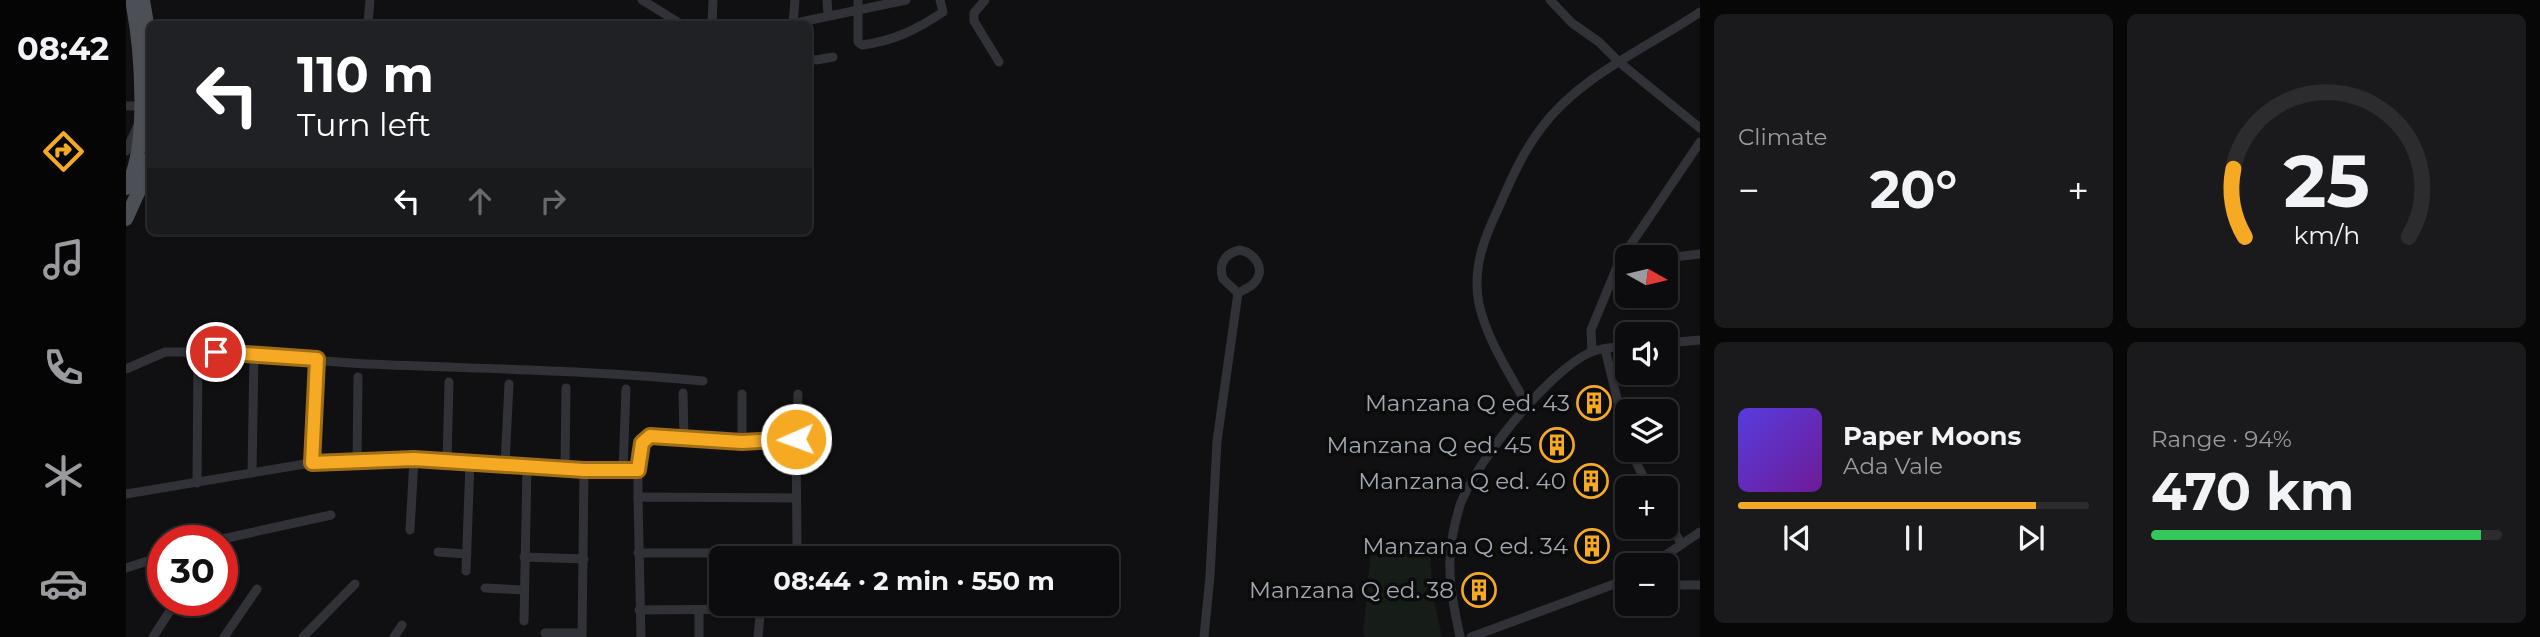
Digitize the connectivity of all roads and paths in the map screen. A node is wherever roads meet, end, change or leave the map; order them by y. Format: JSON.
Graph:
{"nodes":[{"id":1,"x":132,"y":0,"type":"edge"},
{"id":2,"x":144,"y":0,"type":"edge"},
{"id":3,"x":370,"y":0,"type":"edge"},
{"id":4,"x":642,"y":0,"type":"edge"},
{"id":5,"x":712,"y":0,"type":"edge"},
{"id":6,"x":792,"y":0,"type":"edge"},
{"id":7,"x":827,"y":0,"type":"edge"},
{"id":8,"x":858,"y":0,"type":"edge"},
{"id":9,"x":906,"y":0,"type":"edge"},
{"id":10,"x":940,"y":0,"type":"edge"},
{"id":11,"x":985,"y":0,"type":"edge"},
{"id":12,"x":1550,"y":0,"type":"edge"},
{"id":13,"x":858,"y":11,"type":"junction"},
{"id":14,"x":1700,"y":12,"type":"edge"},
{"id":15,"x":828,"y":15,"type":"junction"},
{"id":16,"x":147,"y":21,"type":"edge"},
{"id":17,"x":368,"y":21,"type":"edge"},
{"id":18,"x":676,"y":21,"type":"edge"},
{"id":19,"x":713,"y":21,"type":"edge"},
{"id":20,"x":792,"y":21,"type":"edge"},
{"id":21,"x":804,"y":21,"type":"edge"},
{"id":22,"x":833,"y":57,"type":"dead end"},
{"id":23,"x":812,"y":59,"type":"edge"},
{"id":24,"x":999,"y":62,"type":"dead end"},
{"id":25,"x":1619,"y":62,"type":"junction"},
{"id":26,"x":139,"y":109,"type":"edge"},
{"id":27,"x":1700,"y":128,"type":"edge"},
{"id":28,"x":1700,"y":142,"type":"edge"},
{"id":29,"x":126,"y":151,"type":"edge"},
{"id":30,"x":147,"y":171,"type":"edge"},
{"id":31,"x":126,"y":188,"type":"edge"},
{"id":32,"x":126,"y":219,"type":"edge"},
{"id":33,"x":1633,"y":245,"type":"edge"},
{"id":34,"x":1700,"y":254,"type":"edge"},
{"id":35,"x":1678,"y":257,"type":"edge"},
{"id":36,"x":1615,"y":278,"type":"edge"},
{"id":37,"x":1238,"y":293,"type":"junction"},
{"id":38,"x":1700,"y":340,"type":"edge"},
{"id":39,"x":1678,"y":342,"type":"edge"},
{"id":40,"x":1615,"y":348,"type":"edge"},
{"id":41,"x":1605,"y":349,"type":"junction"},
{"id":42,"x":1592,"y":351,"type":"junction"},
{"id":43,"x":198,"y":352,"type":"junction"},
{"id":44,"x":254,"y":353,"type":"junction"},
{"id":45,"x":317,"y":359,"type":"junction"},
{"id":46,"x":126,"y":369,"type":"edge"},
{"id":47,"x":358,"y":377,"type":"dead end"},
{"id":48,"x":703,"y":381,"type":"dead end"},
{"id":49,"x":449,"y":382,"type":"dead end"},
{"id":50,"x":509,"y":384,"type":"dead end"},
{"id":51,"x":566,"y":388,"type":"dead end"},
{"id":52,"x":626,"y":389,"type":"dead end"},
{"id":53,"x":683,"y":393,"type":"dead end"},
{"id":54,"x":742,"y":394,"type":"dead end"},
{"id":55,"x":799,"y":394,"type":"dead end"},
{"id":56,"x":1617,"y":399,"type":"edge"},
{"id":57,"x":1527,"y":405,"type":"junction"},
{"id":58,"x":684,"y":439,"type":"junction"},
{"id":59,"x":796,"y":439,"type":"junction"},
{"id":60,"x":742,"y":442,"type":"junction"},
{"id":61,"x":414,"y":459,"type":"junction"},
{"id":62,"x":447,"y":461,"type":"junction"},
{"id":63,"x":357,"y":462,"type":"junction"},
{"id":64,"x":470,"y":462,"type":"junction"},
{"id":65,"x":312,"y":463,"type":"junction"},
{"id":66,"x":505,"y":464,"type":"junction"},
{"id":67,"x":527,"y":466,"type":"junction"},
{"id":68,"x":565,"y":467,"type":"junction"},
{"id":69,"x":584,"y":470,"type":"junction"},
{"id":70,"x":623,"y":470,"type":"junction"},
{"id":71,"x":638,"y":470,"type":"junction"},
{"id":72,"x":252,"y":473,"type":"junction"},
{"id":73,"x":197,"y":482,"type":"junction"},
{"id":74,"x":126,"y":494,"type":"edge"},
{"id":75,"x":638,"y":497,"type":"junction"},
{"id":76,"x":796,"y":498,"type":"junction"},
{"id":77,"x":331,"y":515,"type":"dead end"},
{"id":78,"x":410,"y":530,"type":"dead end"},
{"id":79,"x":1700,"y":532,"type":"edge"},
{"id":80,"x":238,"y":535,"type":"edge"},
{"id":81,"x":1678,"y":539,"type":"edge"},
{"id":82,"x":797,"y":543,"type":"dead end"},
{"id":83,"x":1681,"y":544,"type":"junction"},
{"id":84,"x":438,"y":552,"type":"dead end"},
{"id":85,"x":638,"y":553,"type":"junction"},
{"id":86,"x":709,"y":553,"type":"edge"},
{"id":87,"x":1668,"y":553,"type":"edge"},
{"id":88,"x":467,"y":554,"type":"junction"},
{"id":89,"x":524,"y":557,"type":"junction"},
{"id":90,"x":584,"y":559,"type":"junction"},
{"id":91,"x":147,"y":561,"type":"edge"},
{"id":92,"x":126,"y":568,"type":"edge"},
{"id":93,"x":466,"y":571,"type":"dead end"},
{"id":94,"x":355,"y":584,"type":"dead end"},
{"id":95,"x":1615,"y":584,"type":"edge"},
{"id":96,"x":1678,"y":585,"type":"edge"},
{"id":97,"x":1700,"y":585,"type":"edge"},
{"id":98,"x":485,"y":588,"type":"dead end"},
{"id":99,"x":257,"y":589,"type":"dead end"},
{"id":100,"x":524,"y":590,"type":"junction"},
{"id":101,"x":639,"y":610,"type":"junction"},
{"id":102,"x":699,"y":610,"type":"junction"},
{"id":103,"x":167,"y":616,"type":"edge"},
{"id":104,"x":524,"y":621,"type":"dead end"},
{"id":105,"x":402,"y":625,"type":"dead end"},
{"id":106,"x":545,"y":633,"type":"dead end"},
{"id":107,"x":582,"y":635,"type":"edge"},
{"id":108,"x":153,"y":637,"type":"edge"},
{"id":109,"x":224,"y":637,"type":"edge"},
{"id":110,"x":303,"y":637,"type":"edge"},
{"id":111,"x":394,"y":637,"type":"edge"},
{"id":112,"x":641,"y":637,"type":"edge"},
{"id":113,"x":699,"y":637,"type":"edge"},
{"id":114,"x":758,"y":637,"type":"edge"},
{"id":115,"x":1204,"y":637,"type":"edge"},
{"id":116,"x":1460,"y":637,"type":"edge"},
{"id":117,"x":1471,"y":637,"type":"edge"}],
"edges":[{"from":1,"to":26,"type":"main road"},
{"from":2,"to":16,"type":"main road"},
{"from":3,"to":17,"type":"street"},
{"from":4,"to":18,"type":"street"},
{"from":5,"to":19,"type":"street"},
{"from":6,"to":20,"type":"street"},
{"from":7,"to":15,"type":"street"},
{"from":8,"to":13,"type":"street"},
{"from":9,"to":13,"type":"street"},
{"from":10,"to":13,"type":"street"},
{"from":11,"to":24,"type":"street"},
{"from":12,"to":25,"type":"street"},
{"from":13,"to":15,"type":"street"},
{"from":14,"to":25,"type":"street"},
{"from":15,"to":21,"type":"street"},
{"from":22,"to":23,"type":"street"},
{"from":25,"to":27,"type":"street"},
{"from":25,"to":57,"type":"street"},
{"from":26,"to":29,"type":"street"},
{"from":26,"to":31,"type":"main road"},
{"from":28,"to":33,"type":"street"},
{"from":30,"to":32,"type":"main road"},
{"from":34,"to":35,"type":"street"},
{"from":36,"to":42,"type":"street"},
{"from":37,"to":37,"type":"street"},
{"from":37,"to":115,"type":"street"},
{"from":38,"to":39,"type":"street"},
{"from":40,"to":41,"type":"street"},
{"from":41,"to":42,"type":"street"},
{"from":41,"to":56,"type":"street"},
{"from":42,"to":57,"type":"street"},
{"from":43,"to":44,"type":"street"},
{"from":43,"to":46,"type":"street"},
{"from":43,"to":73,"type":"street"},
{"from":44,"to":45,"type":"street"},
{"from":44,"to":72,"type":"street"},
{"from":45,"to":48,"type":"street"},
{"from":45,"to":65,"type":"street"},
{"from":47,"to":63,"type":"street"},
{"from":49,"to":62,"type":"street"},
{"from":50,"to":66,"type":"street"},
{"from":51,"to":68,"type":"street"},
{"from":52,"to":70,"type":"street"},
{"from":53,"to":58,"type":"street"},
{"from":54,"to":60,"type":"street"},
{"from":55,"to":59,"type":"street"},
{"from":57,"to":116,"type":"street"},
{"from":58,"to":60,"type":"street"},
{"from":58,"to":71,"type":"street"},
{"from":59,"to":60,"type":"street"},
{"from":59,"to":76,"type":"street"},
{"from":61,"to":62,"type":"street"},
{"from":61,"to":63,"type":"street"},
{"from":61,"to":78,"type":"street"},
{"from":62,"to":64,"type":"street"},
{"from":63,"to":65,"type":"street"},
{"from":64,"to":66,"type":"street"},
{"from":64,"to":88,"type":"street"},
{"from":65,"to":72,"type":"street"},
{"from":66,"to":67,"type":"street"},
{"from":67,"to":68,"type":"street"},
{"from":67,"to":89,"type":"street"},
{"from":68,"to":69,"type":"street"},
{"from":69,"to":70,"type":"street"},
{"from":69,"to":90,"type":"street"},
{"from":70,"to":71,"type":"street"},
{"from":71,"to":75,"type":"street"},
{"from":72,"to":73,"type":"street"},
{"from":73,"to":74,"type":"street"},
{"from":75,"to":76,"type":"street"},
{"from":75,"to":85,"type":"street"},
{"from":76,"to":82,"type":"street"},
{"from":77,"to":80,"type":"street"},
{"from":79,"to":83,"type":"street"},
{"from":81,"to":83,"type":"street"},
{"from":83,"to":87,"type":"street"},
{"from":84,"to":88,"type":"street"},
{"from":85,"to":86,"type":"street"},
{"from":85,"to":101,"type":"street"},
{"from":88,"to":93,"type":"street"},
{"from":89,"to":90,"type":"street"},
{"from":89,"to":100,"type":"street"},
{"from":90,"to":107,"type":"street"},
{"from":91,"to":92,"type":"street"},
{"from":94,"to":110,"type":"street"},
{"from":95,"to":117,"type":"street"},
{"from":96,"to":97,"type":"street"},
{"from":98,"to":100,"type":"street"},
{"from":99,"to":109,"type":"street"},
{"from":100,"to":104,"type":"street"},
{"from":101,"to":102,"type":"street"},
{"from":101,"to":112,"type":"street"},
{"from":102,"to":113,"type":"street"},
{"from":102,"to":114,"type":"street"},
{"from":103,"to":108,"type":"street"},
{"from":105,"to":111,"type":"street"},
{"from":106,"to":107,"type":"street"}]}
